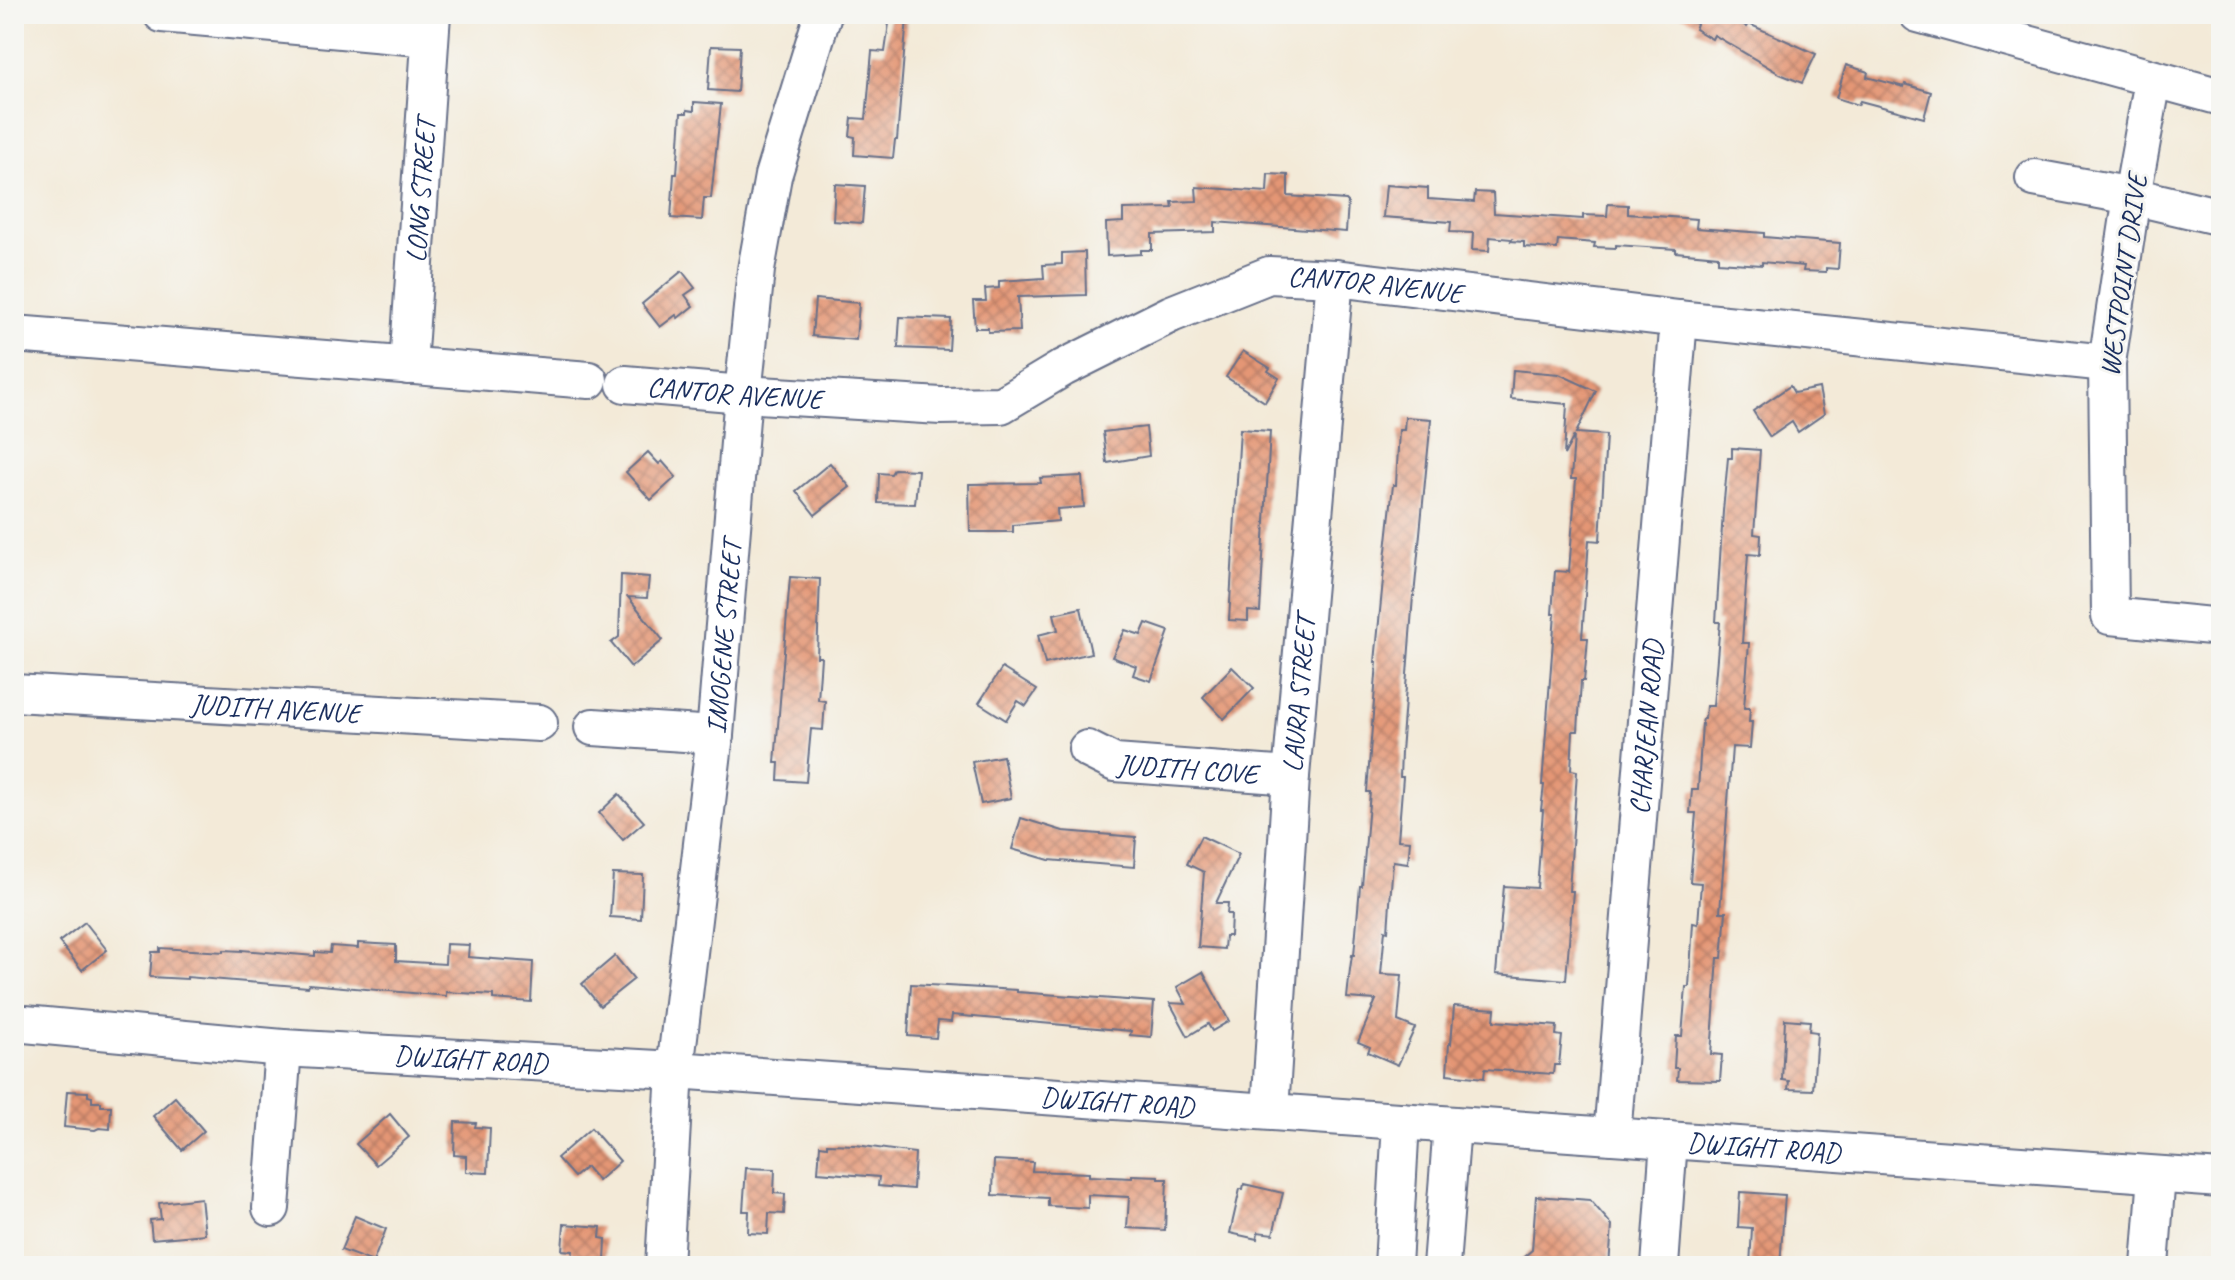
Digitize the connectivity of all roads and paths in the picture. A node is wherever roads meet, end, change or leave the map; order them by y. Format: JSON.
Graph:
{"nodes":[{"id":1,"x":162,"y":14,"type":"edge"},
{"id":2,"x":823,"y":14,"type":"edge"},
{"id":3,"x":1918,"y":14,"type":"edge"},
{"id":4,"x":431,"y":26,"type":"edge"},
{"id":5,"x":2153,"y":80,"type":"junction"},
{"id":6,"x":2221,"y":97,"type":"edge"},
{"id":7,"x":2034,"y":178,"type":"dead end"},
{"id":8,"x":2132,"y":196,"type":"junction"},
{"id":9,"x":2221,"y":217,"type":"edge"},
{"id":10,"x":1335,"y":278,"type":"junction"},
{"id":11,"x":1679,"y":319,"type":"junction"},
{"id":12,"x":14,"y":334,"type":"edge"},
{"id":13,"x":2107,"y":363,"type":"junction"},
{"id":14,"x":408,"y":366,"type":"junction"},
{"id":15,"x":589,"y":380,"type":"dead end"},
{"id":16,"x":625,"y":384,"type":"dead end"},
{"id":17,"x":743,"y":394,"type":"junction"},
{"id":18,"x":2221,"y":627,"type":"edge"},
{"id":19,"x":14,"y":693,"type":"edge"},
{"id":20,"x":539,"y":723,"type":"dead end"},
{"id":21,"x":593,"y":727,"type":"dead end"},
{"id":22,"x":715,"y":735,"type":"junction"},
{"id":23,"x":1087,"y":749,"type":"dead end"},
{"id":24,"x":1291,"y":776,"type":"junction"},
{"id":25,"x":14,"y":1023,"type":"edge"},
{"id":26,"x":283,"y":1048,"type":"junction"},
{"id":27,"x":675,"y":1070,"type":"junction"},
{"id":28,"x":1270,"y":1111,"type":"junction"},
{"id":29,"x":1401,"y":1121,"type":"junction"},
{"id":30,"x":1452,"y":1125,"type":"junction"},
{"id":31,"x":1612,"y":1136,"type":"junction"},
{"id":32,"x":1669,"y":1140,"type":"junction"},
{"id":33,"x":2157,"y":1175,"type":"junction"},
{"id":34,"x":2221,"y":1179,"type":"edge"},
{"id":35,"x":271,"y":1208,"type":"dead end"},
{"id":36,"x":664,"y":1266,"type":"edge"},
{"id":37,"x":1393,"y":1266,"type":"edge"},
{"id":38,"x":1441,"y":1266,"type":"edge"},
{"id":39,"x":1660,"y":1266,"type":"edge"},
{"id":40,"x":2150,"y":1266,"type":"edge"}],
"edges":[{"from":1,"to":4,"type":"street"},
{"from":2,"to":17,"type":"street","name":"IMOGENE STREET"},
{"from":3,"to":5,"type":"street"},
{"from":4,"to":14,"type":"street","name":"LONG STREET"},
{"from":5,"to":6,"type":"street"},
{"from":5,"to":8,"type":"street","name":"WESTPOINT DRIVE"},
{"from":7,"to":8,"type":"street"},
{"from":8,"to":9,"type":"street"},
{"from":8,"to":13,"type":"street","name":"WESTPOINT DRIVE"},
{"from":10,"to":11,"type":"street","name":"CANTOR AVENUE"},
{"from":10,"to":17,"type":"street","name":"CANTOR AVENUE"},
{"from":10,"to":24,"type":"street","name":"LAURA STREET"},
{"from":11,"to":13,"type":"street","name":"CANTOR AVENUE"},
{"from":11,"to":31,"type":"street","name":"CHARJEAN ROAD"},
{"from":12,"to":14,"type":"street"},
{"from":13,"to":18,"type":"street","name":"WESTPOINT DRIVE"},
{"from":14,"to":15,"type":"street"},
{"from":16,"to":17,"type":"street","name":"CANTOR AVENUE"},
{"from":17,"to":22,"type":"street","name":"IMOGENE STREET"},
{"from":19,"to":20,"type":"street","name":"JUDITH AVENUE"},
{"from":21,"to":22,"type":"street"},
{"from":22,"to":27,"type":"street","name":"IMOGENE STREET"},
{"from":23,"to":24,"type":"street","name":"JUDITH COVE"},
{"from":24,"to":28,"type":"street","name":"LAURA STREET"},
{"from":25,"to":26,"type":"street","name":"DWIGHT ROAD"},
{"from":26,"to":27,"type":"street","name":"DWIGHT ROAD"},
{"from":26,"to":35,"type":"street"},
{"from":27,"to":28,"type":"street","name":"DWIGHT ROAD"},
{"from":27,"to":36,"type":"street","name":"IMOGENE STREET"},
{"from":28,"to":29,"type":"street","name":"DWIGHT ROAD"},
{"from":29,"to":30,"type":"street","name":"DWIGHT ROAD"},
{"from":29,"to":37,"type":"street"},
{"from":30,"to":31,"type":"street","name":"DWIGHT ROAD"},
{"from":30,"to":38,"type":"street"},
{"from":31,"to":32,"type":"street","name":"DWIGHT ROAD"},
{"from":32,"to":33,"type":"street","name":"DWIGHT ROAD"},
{"from":32,"to":39,"type":"street"},
{"from":33,"to":34,"type":"street","name":"DWIGHT ROAD"},
{"from":33,"to":40,"type":"street"}]}
